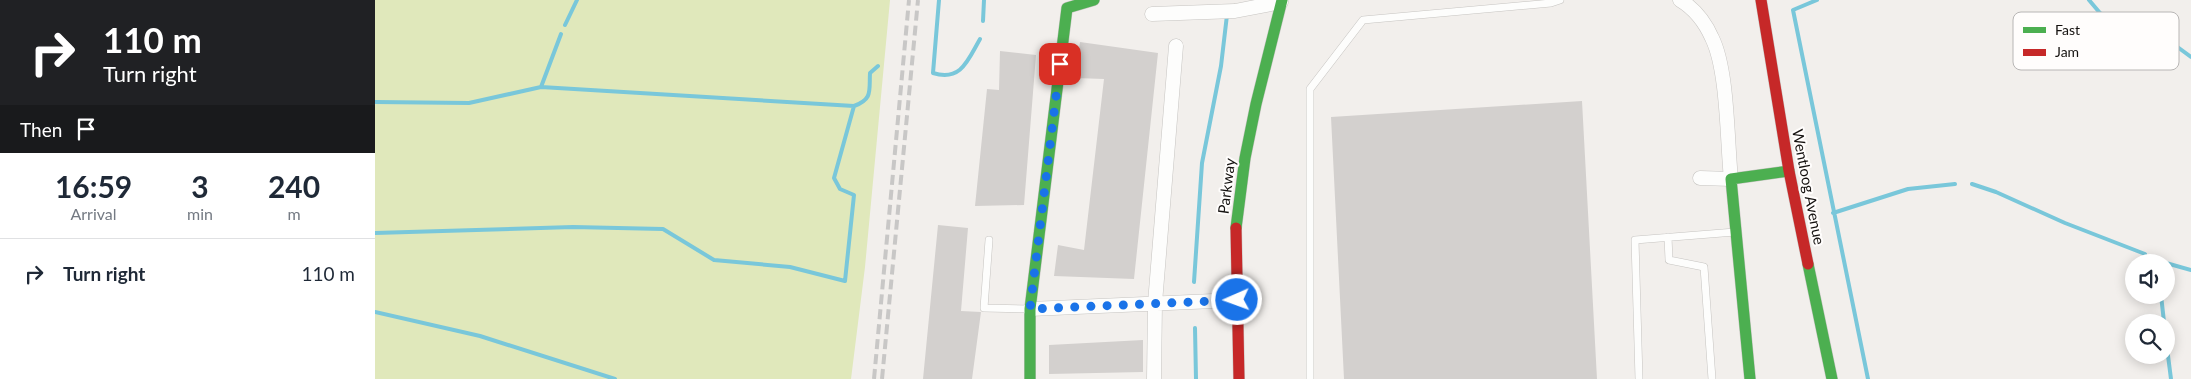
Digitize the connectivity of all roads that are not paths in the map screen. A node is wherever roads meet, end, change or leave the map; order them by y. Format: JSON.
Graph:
{"nodes":[{"id":1,"x":1094,"y":0,"type":"edge"},
{"id":2,"x":1560,"y":0,"type":"edge"},
{"id":3,"x":1680,"y":0,"type":"edge"},
{"id":4,"x":1761,"y":0,"type":"edge"},
{"id":5,"x":1281,"y":1,"type":"edge"},
{"id":6,"x":1152,"y":14,"type":"dead end"},
{"id":7,"x":1176,"y":46,"type":"dead end"},
{"id":8,"x":1789,"y":171,"type":"junction"},
{"id":9,"x":1700,"y":178,"type":"dead end"},
{"id":10,"x":1731,"y":179,"type":"junction"},
{"id":11,"x":1736,"y":232,"type":"junction"},
{"id":12,"x":1668,"y":237,"type":"junction"},
{"id":13,"x":989,"y":240,"type":"dead end"},
{"id":14,"x":1237,"y":300,"type":"junction"},
{"id":15,"x":1155,"y":303,"type":"junction"},
{"id":16,"x":1030,"y":309,"type":"junction"},
{"id":17,"x":1031,"y":379,"type":"edge"},
{"id":18,"x":1154,"y":379,"type":"edge"},
{"id":19,"x":1239,"y":379,"type":"edge"},
{"id":20,"x":1310,"y":379,"type":"edge"},
{"id":21,"x":1639,"y":379,"type":"edge"},
{"id":22,"x":1712,"y":379,"type":"edge"},
{"id":23,"x":1750,"y":379,"type":"edge"},
{"id":24,"x":1832,"y":379,"type":"edge"}],
"edges":[{"from":1,"to":16,"type":"street"},
{"from":2,"to":20,"type":"lane"},
{"from":3,"to":10,"type":"street"},
{"from":4,"to":8,"type":"street","name":"Wentloog Avenue"},
{"from":5,"to":6,"type":"street"},
{"from":5,"to":14,"type":"street","name":"Parkway"},
{"from":7,"to":15,"type":"street"},
{"from":8,"to":10,"type":"street"},
{"from":8,"to":24,"type":"street","name":"Wentloog Avenue"},
{"from":9,"to":10,"type":"street"},
{"from":10,"to":11,"type":"street"},
{"from":11,"to":12,"type":"lane"},
{"from":11,"to":23,"type":"street"},
{"from":12,"to":21,"type":"lane"},
{"from":12,"to":22,"type":"lane"},
{"from":13,"to":16,"type":"lane"},
{"from":14,"to":15,"type":"street"},
{"from":14,"to":19,"type":"street","name":"Parkway"},
{"from":15,"to":16,"type":"street"},
{"from":15,"to":18,"type":"street"},
{"from":16,"to":17,"type":"street"}]}
